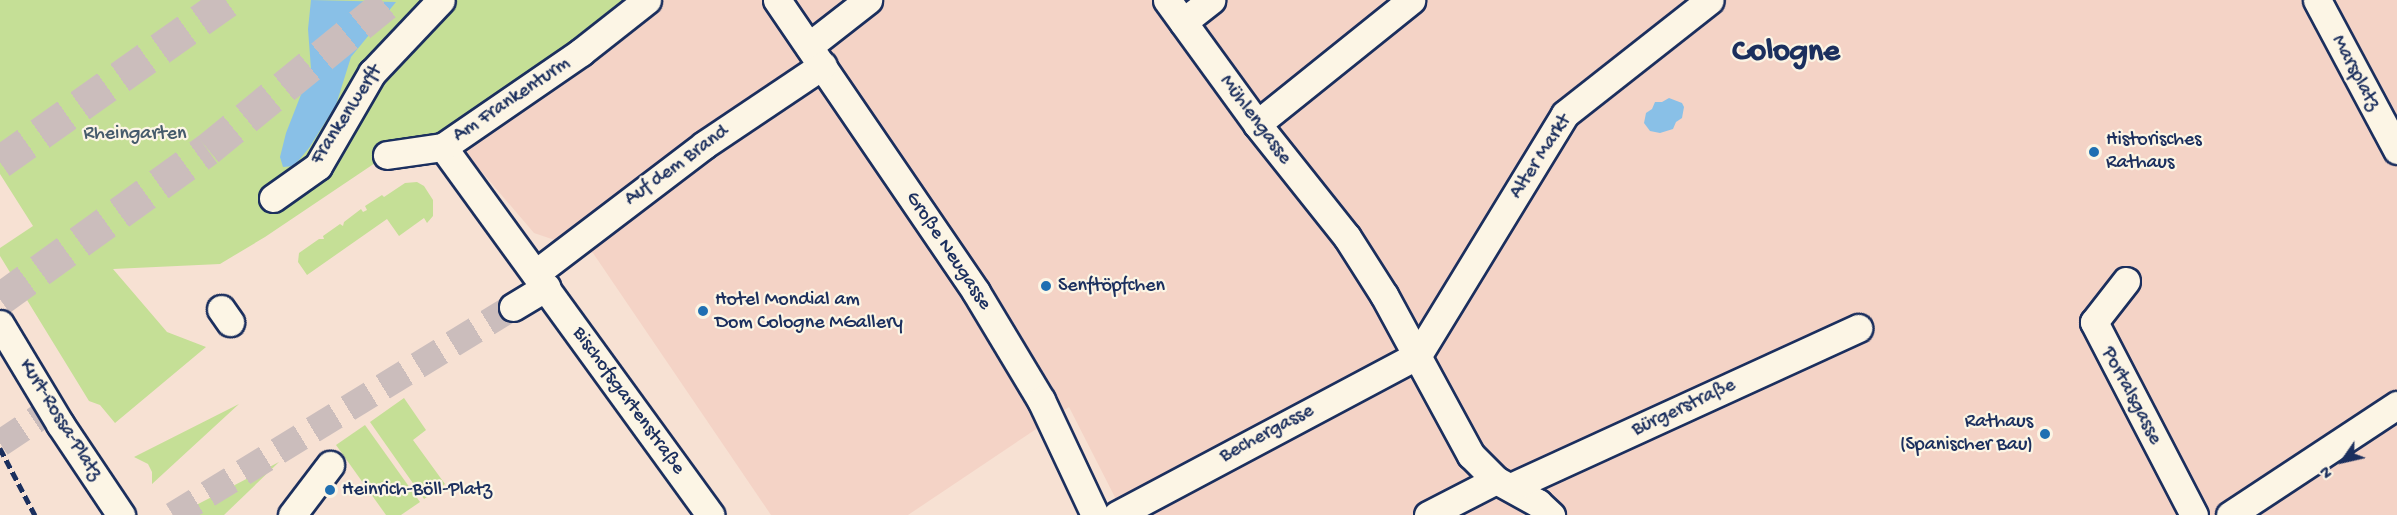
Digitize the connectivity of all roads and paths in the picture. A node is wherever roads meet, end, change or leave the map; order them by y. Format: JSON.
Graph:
{"nodes":[{"id":1,"x":441,"y":0,"type":"edge"},
{"id":2,"x":648,"y":0,"type":"edge"},
{"id":3,"x":777,"y":0,"type":"edge"},
{"id":4,"x":868,"y":0,"type":"edge"},
{"id":5,"x":1167,"y":0,"type":"edge"},
{"id":6,"x":1211,"y":0,"type":"edge"},
{"id":7,"x":1411,"y":0,"type":"edge"},
{"id":8,"x":1710,"y":0,"type":"edge"},
{"id":9,"x":2317,"y":0,"type":"edge"},
{"id":10,"x":1183,"y":22,"type":"junction"},
{"id":11,"x":816,"y":55,"type":"junction"},
{"id":12,"x":1257,"y":124,"type":"junction"},
{"id":13,"x":443,"y":147,"type":"junction"},
{"id":14,"x":2396,"y":147,"type":"edge"},
{"id":15,"x":387,"y":155,"type":"dead end"},
{"id":16,"x":273,"y":198,"type":"dead end"},
{"id":17,"x":541,"y":280,"type":"junction"},
{"id":18,"x":2126,"y":281,"type":"dead end"},
{"id":19,"x":513,"y":307,"type":"tunnel mouth"},
{"id":20,"x":0,"y":324,"type":"edge"},
{"id":21,"x":1858,"y":328,"type":"dead end"},
{"id":22,"x":1418,"y":355,"type":"junction"},
{"id":23,"x":2397,"y":405,"type":"edge"},
{"id":24,"x":330,"y":465,"type":"dead end"},
{"id":25,"x":1503,"y":484,"type":"junction"},
{"id":26,"x":121,"y":515,"type":"edge"},
{"id":27,"x":292,"y":515,"type":"edge"},
{"id":28,"x":710,"y":515,"type":"edge"},
{"id":29,"x":1095,"y":515,"type":"edge"},
{"id":30,"x":1117,"y":515,"type":"edge"},
{"id":31,"x":1428,"y":515,"type":"edge"},
{"id":32,"x":1551,"y":515,"type":"edge"},
{"id":33,"x":2194,"y":515,"type":"edge"},
{"id":34,"x":2230,"y":515,"type":"edge"}],
"edges":[{"from":1,"to":16,"type":"street","name":"Frankenwerft"},
{"from":2,"to":13,"type":"street","name":"Am Frankenturm"},
{"from":3,"to":11,"type":"street","name":"Große Neugasse"},
{"from":4,"to":11,"type":"street","name":"Auf dem Brand"},
{"from":5,"to":10,"type":"street","name":"Mühlengasse"},
{"from":6,"to":10,"type":"street"},
{"from":7,"to":12,"type":"street"},
{"from":8,"to":22,"type":"street","name":"Alter Markt"},
{"from":9,"to":14,"type":"street","name":"Marsplatz"},
{"from":10,"to":12,"type":"street","name":"Mühlengasse"},
{"from":11,"to":17,"type":"street","name":"Auf dem Brand"},
{"from":11,"to":29,"type":"street","name":"Große Neugasse"},
{"from":12,"to":22,"type":"street","name":"Mühlengasse"},
{"from":13,"to":15,"type":"street"},
{"from":13,"to":17,"type":"street","name":"Bischofsgartenstraße"},
{"from":17,"to":19,"type":"street"},
{"from":17,"to":28,"type":"street","name":"Bischofsgartenstraße"},
{"from":18,"to":33,"type":"street","name":"Portalsgasse"},
{"from":20,"to":26,"type":"street","name":"Kurt-Rossa-Platz"},
{"from":21,"to":25,"type":"street","name":"Bürgerstraße"},
{"from":22,"to":25,"type":"street"},
{"from":22,"to":30,"type":"street","name":"Bechergasse"},
{"from":23,"to":34,"type":"street"},
{"from":24,"to":27,"type":"street"},
{"from":25,"to":31,"type":"street","name":"Bürgerstraße"},
{"from":25,"to":32,"type":"street"}]}
